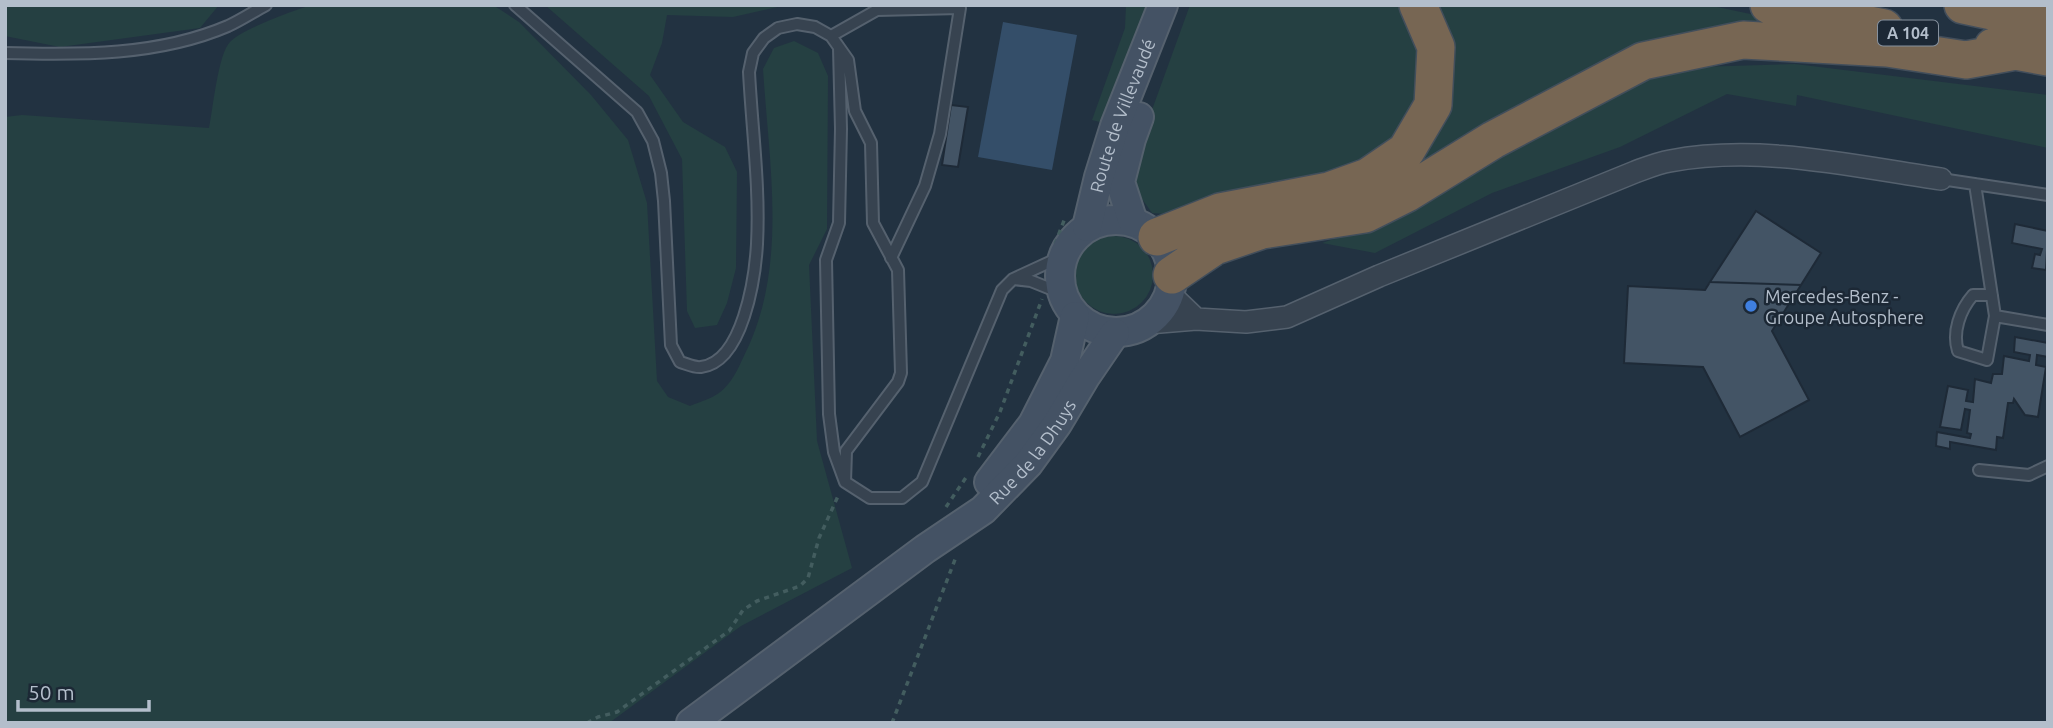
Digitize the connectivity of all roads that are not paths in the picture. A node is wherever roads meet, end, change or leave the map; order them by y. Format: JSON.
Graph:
{"nodes":[{"id":1,"x":266,"y":5,"type":"edge"},
{"id":2,"x":515,"y":5,"type":"edge"},
{"id":3,"x":1163,"y":5,"type":"edge"},
{"id":4,"x":1180,"y":5,"type":"edge"},
{"id":5,"x":1418,"y":5,"type":"edge"},
{"id":6,"x":1769,"y":5,"type":"edge"},
{"id":7,"x":1963,"y":5,"type":"edge"},
{"id":8,"x":2048,"y":23,"type":"edge"},
{"id":9,"x":831,"y":36,"type":"junction"},
{"id":10,"x":839,"y":46,"type":"junction"},
{"id":11,"x":5,"y":53,"type":"edge"},
{"id":12,"x":2032,"y":54,"type":"edge"},
{"id":13,"x":861,"y":124,"type":"junction"},
{"id":14,"x":841,"y":129,"type":"junction"},
{"id":15,"x":1941,"y":179,"type":"joint"},
{"id":16,"x":1975,"y":184,"type":"junction"},
{"id":17,"x":2048,"y":195,"type":"edge"},
{"id":18,"x":1087,"y":227,"type":"junction"},
{"id":19,"x":1145,"y":230,"type":"junction"},
{"id":20,"x":891,"y":258,"type":"junction"},
{"id":21,"x":1057,"y":258,"type":"junction"},
{"id":22,"x":1013,"y":279,"type":"junction"},
{"id":23,"x":1171,"y":284,"type":"junction"},
{"id":24,"x":1992,"y":295,"type":"junction"},
{"id":25,"x":1061,"y":299,"type":"junction"},
{"id":26,"x":1995,"y":316,"type":"junction"},
{"id":27,"x":1196,"y":319,"type":"junction"},
{"id":28,"x":1148,"y":323,"type":"junction"},
{"id":29,"x":2048,"y":325,"type":"edge"},
{"id":30,"x":1115,"y":333,"type":"junction"},
{"id":31,"x":2048,"y":467,"type":"edge"},
{"id":32,"x":1979,"y":470,"type":"dead end"},
{"id":33,"x":845,"y":482,"type":"junction"},
{"id":34,"x":943,"y":542,"type":"junction"},
{"id":35,"x":691,"y":723,"type":"edge"}],
"edges":[{"from":1,"to":11,"type":"lane"},
{"from":2,"to":9,"type":"lane"},
{"from":3,"to":18,"type":"street","name":"Route de Villevaudé"},
{"from":4,"to":19,"type":"street","name":"Route de Villevaudé"},
{"from":5,"to":19,"type":"highway"},
{"from":6,"to":12,"type":"highway","number":"A 104"},
{"from":7,"to":8,"type":"highway"},
{"from":9,"to":10,"type":"lane"},
{"from":9,"to":20,"type":"lane"},
{"from":10,"to":13,"type":"lane"},
{"from":10,"to":14,"type":"lane"},
{"from":12,"to":23,"type":"highway"},
{"from":13,"to":14,"type":"lane"},
{"from":13,"to":20,"type":"lane"},
{"from":14,"to":33,"type":"lane"},
{"from":15,"to":16,"type":"lane"},
{"from":15,"to":27,"type":"street"},
{"from":16,"to":17,"type":"lane"},
{"from":16,"to":24,"type":"lane"},
{"from":18,"to":19,"type":"street"},
{"from":18,"to":21,"type":"street"},
{"from":19,"to":23,"type":"street"},
{"from":20,"to":33,"type":"lane"},
{"from":21,"to":22,"type":"lane"},
{"from":21,"to":25,"type":"street"},
{"from":22,"to":25,"type":"lane"},
{"from":22,"to":33,"type":"lane"},
{"from":23,"to":27,"type":"street"},
{"from":23,"to":28,"type":"street"},
{"from":24,"to":26,"type":"lane"},
{"from":24,"to":26,"type":"lane"},
{"from":25,"to":30,"type":"street"},
{"from":25,"to":34,"type":"street","name":"Rue de la Dhuys"},
{"from":26,"to":29,"type":"lane"},
{"from":27,"to":28,"type":"street"},
{"from":28,"to":30,"type":"street"},
{"from":30,"to":34,"type":"street","name":"Rue de la Dhuys"},
{"from":31,"to":32,"type":"lane"},
{"from":34,"to":35,"type":"street","name":"Rue de la Dhuys"}]}
